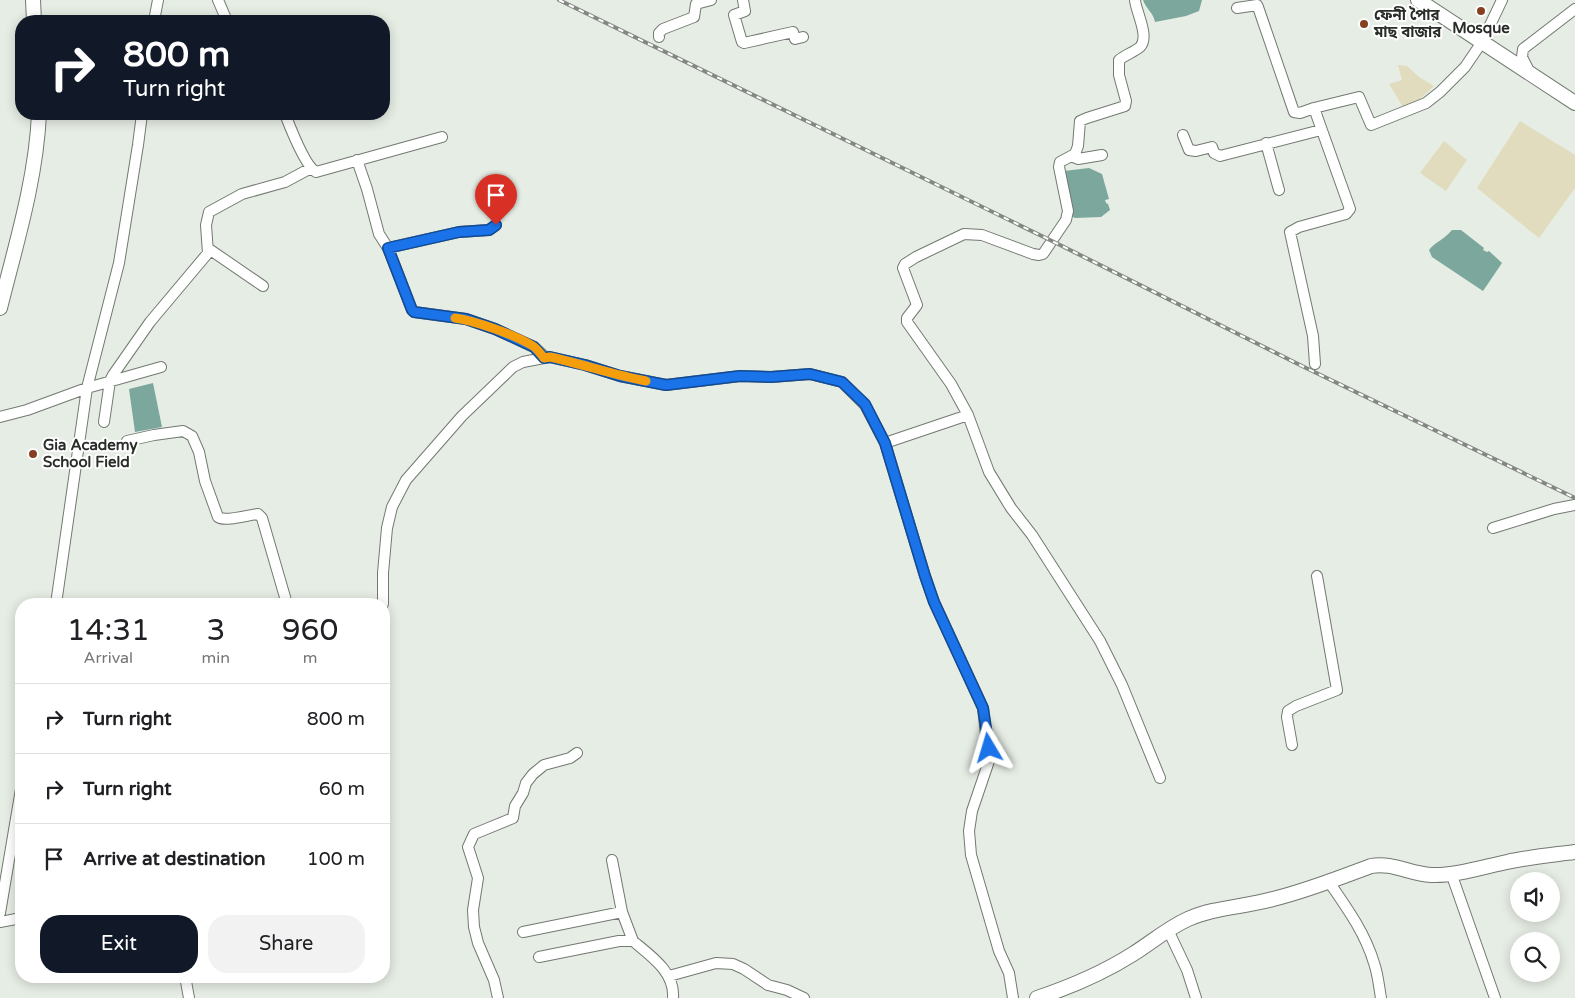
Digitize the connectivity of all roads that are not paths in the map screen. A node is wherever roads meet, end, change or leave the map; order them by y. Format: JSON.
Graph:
{"nodes":[{"id":1,"x":33,"y":0,"type":"edge"},
{"id":2,"x":41,"y":0,"type":"edge"},
{"id":3,"x":158,"y":0,"type":"edge"},
{"id":4,"x":218,"y":0,"type":"edge"},
{"id":5,"x":711,"y":0,"type":"edge"},
{"id":6,"x":743,"y":0,"type":"edge"},
{"id":7,"x":1135,"y":0,"type":"edge"},
{"id":8,"x":1418,"y":0,"type":"edge"},
{"id":9,"x":1502,"y":0,"type":"edge"},
{"id":10,"x":1237,"y":8,"type":"dead end"},
{"id":11,"x":1575,"y":9,"type":"edge"},
{"id":12,"x":34,"y":15,"type":"edge"},
{"id":13,"x":42,"y":15,"type":"edge"},
{"id":14,"x":155,"y":15,"type":"edge"},
{"id":15,"x":224,"y":15,"type":"edge"},
{"id":16,"x":659,"y":37,"type":"dead end"},
{"id":17,"x":804,"y":37,"type":"dead end"},
{"id":18,"x":1482,"y":42,"type":"junction"},
{"id":19,"x":1530,"y":73,"type":"junction"},
{"id":20,"x":1575,"y":103,"type":"edge"},
{"id":21,"x":1314,"y":108,"type":"junction"},
{"id":22,"x":32,"y":120,"type":"edge"},
{"id":23,"x":39,"y":120,"type":"edge"},
{"id":24,"x":141,"y":120,"type":"edge"},
{"id":25,"x":288,"y":120,"type":"edge"},
{"id":26,"x":1321,"y":130,"type":"junction"},
{"id":27,"x":1183,"y":136,"type":"dead end"},
{"id":28,"x":442,"y":137,"type":"dead end"},
{"id":29,"x":1266,"y":143,"type":"junction"},
{"id":30,"x":1102,"y":155,"type":"dead end"},
{"id":31,"x":1071,"y":156,"type":"junction"},
{"id":32,"x":356,"y":160,"type":"junction"},
{"id":33,"x":311,"y":168,"type":"junction"},
{"id":34,"x":1279,"y":190,"type":"dead end"},
{"id":35,"x":496,"y":225,"type":"dead end"},
{"id":36,"x":388,"y":248,"type":"junction"},
{"id":37,"x":209,"y":249,"type":"junction"},
{"id":38,"x":0,"y":281,"type":"edge"},
{"id":39,"x":263,"y":286,"type":"dead end"},
{"id":40,"x":0,"y":308,"type":"edge"},
{"id":41,"x":544,"y":358,"type":"junction"},
{"id":42,"x":1315,"y":364,"type":"dead end"},
{"id":43,"x":161,"y":367,"type":"dead end"},
{"id":44,"x":110,"y":381,"type":"junction"},
{"id":45,"x":87,"y":388,"type":"junction"},
{"id":46,"x":968,"y":415,"type":"junction"},
{"id":47,"x":0,"y":418,"type":"edge"},
{"id":48,"x":104,"y":422,"type":"dead end"},
{"id":49,"x":127,"y":441,"type":"dead end"},
{"id":50,"x":885,"y":443,"type":"junction"},
{"id":51,"x":1575,"y":505,"type":"edge"},
{"id":52,"x":1493,"y":528,"type":"dead end"},
{"id":53,"x":1318,"y":576,"type":"dead end"},
{"id":54,"x":57,"y":598,"type":"edge"},
{"id":55,"x":285,"y":598,"type":"edge"},
{"id":56,"x":383,"y":598,"type":"edge"},
{"id":57,"x":1292,"y":745,"type":"dead end"},
{"id":58,"x":577,"y":753,"type":"dead end"},
{"id":59,"x":1160,"y":778,"type":"dead end"},
{"id":60,"x":15,"y":824,"type":"edge"},
{"id":61,"x":1575,"y":852,"type":"edge"},
{"id":62,"x":612,"y":860,"type":"dead end"},
{"id":63,"x":1451,"y":873,"type":"junction"},
{"id":64,"x":1329,"y":882,"type":"junction"},
{"id":65,"x":622,"y":912,"type":"junction"},
{"id":66,"x":0,"y":913,"type":"edge"},
{"id":67,"x":15,"y":919,"type":"edge"},
{"id":68,"x":0,"y":922,"type":"edge"},
{"id":69,"x":1168,"y":930,"type":"junction"},
{"id":70,"x":523,"y":932,"type":"dead end"},
{"id":71,"x":633,"y":941,"type":"junction"},
{"id":72,"x":539,"y":957,"type":"dead end"},
{"id":73,"x":668,"y":976,"type":"junction"},
{"id":74,"x":186,"y":983,"type":"edge"},
{"id":75,"x":189,"y":998,"type":"edge"},
{"id":76,"x":498,"y":998,"type":"edge"},
{"id":77,"x":673,"y":998,"type":"edge"},
{"id":78,"x":804,"y":998,"type":"edge"},
{"id":79,"x":1013,"y":998,"type":"edge"},
{"id":80,"x":1036,"y":998,"type":"edge"},
{"id":81,"x":1196,"y":998,"type":"edge"},
{"id":82,"x":1381,"y":998,"type":"edge"},
{"id":83,"x":1495,"y":998,"type":"edge"}],
"edges":[{"from":1,"to":12,"type":"main road"},
{"from":2,"to":13,"type":"main road"},
{"from":3,"to":14,"type":"street"},
{"from":4,"to":15,"type":"street"},
{"from":5,"to":16,"type":"street"},
{"from":6,"to":17,"type":"street"},
{"from":7,"to":31,"type":"street"},
{"from":8,"to":18,"type":"main road"},
{"from":9,"to":18,"type":"street"},
{"from":10,"to":21,"type":"street"},
{"from":11,"to":19,"type":"street"},
{"from":18,"to":19,"type":"main road"},
{"from":18,"to":21,"type":"street"},
{"from":19,"to":20,"type":"main road"},
{"from":21,"to":26,"type":"street"},
{"from":22,"to":38,"type":"main road"},
{"from":23,"to":40,"type":"main road"},
{"from":24,"to":45,"type":"street"},
{"from":25,"to":33,"type":"street"},
{"from":26,"to":29,"type":"street"},
{"from":26,"to":42,"type":"street"},
{"from":27,"to":29,"type":"street"},
{"from":28,"to":32,"type":"street"},
{"from":29,"to":34,"type":"street"},
{"from":30,"to":31,"type":"street"},
{"from":31,"to":46,"type":"street"},
{"from":32,"to":33,"type":"street"},
{"from":32,"to":36,"type":"street"},
{"from":33,"to":37,"type":"street"},
{"from":35,"to":36,"type":"street"},
{"from":36,"to":41,"type":"street"},
{"from":37,"to":39,"type":"street"},
{"from":37,"to":44,"type":"street"},
{"from":41,"to":50,"type":"street"},
{"from":41,"to":56,"type":"street"},
{"from":43,"to":44,"type":"street"},
{"from":44,"to":45,"type":"street"},
{"from":44,"to":48,"type":"street"},
{"from":45,"to":47,"type":"street"},
{"from":45,"to":54,"type":"street"},
{"from":46,"to":50,"type":"street"},
{"from":46,"to":59,"type":"street"},
{"from":49,"to":55,"type":"street"},
{"from":50,"to":79,"type":"street"},
{"from":51,"to":52,"type":"street"},
{"from":53,"to":57,"type":"street"},
{"from":58,"to":76,"type":"street"},
{"from":60,"to":66,"type":"street"},
{"from":61,"to":63,"type":"main road"},
{"from":62,"to":65,"type":"street"},
{"from":63,"to":64,"type":"main road"},
{"from":63,"to":83,"type":"street"},
{"from":64,"to":69,"type":"main road"},
{"from":64,"to":82,"type":"street"},
{"from":65,"to":70,"type":"street"},
{"from":65,"to":71,"type":"street"},
{"from":67,"to":68,"type":"street"},
{"from":69,"to":80,"type":"main road"},
{"from":69,"to":81,"type":"street"},
{"from":71,"to":72,"type":"street"},
{"from":71,"to":73,"type":"street"},
{"from":73,"to":77,"type":"street"},
{"from":73,"to":78,"type":"street"},
{"from":74,"to":75,"type":"street"}]}
